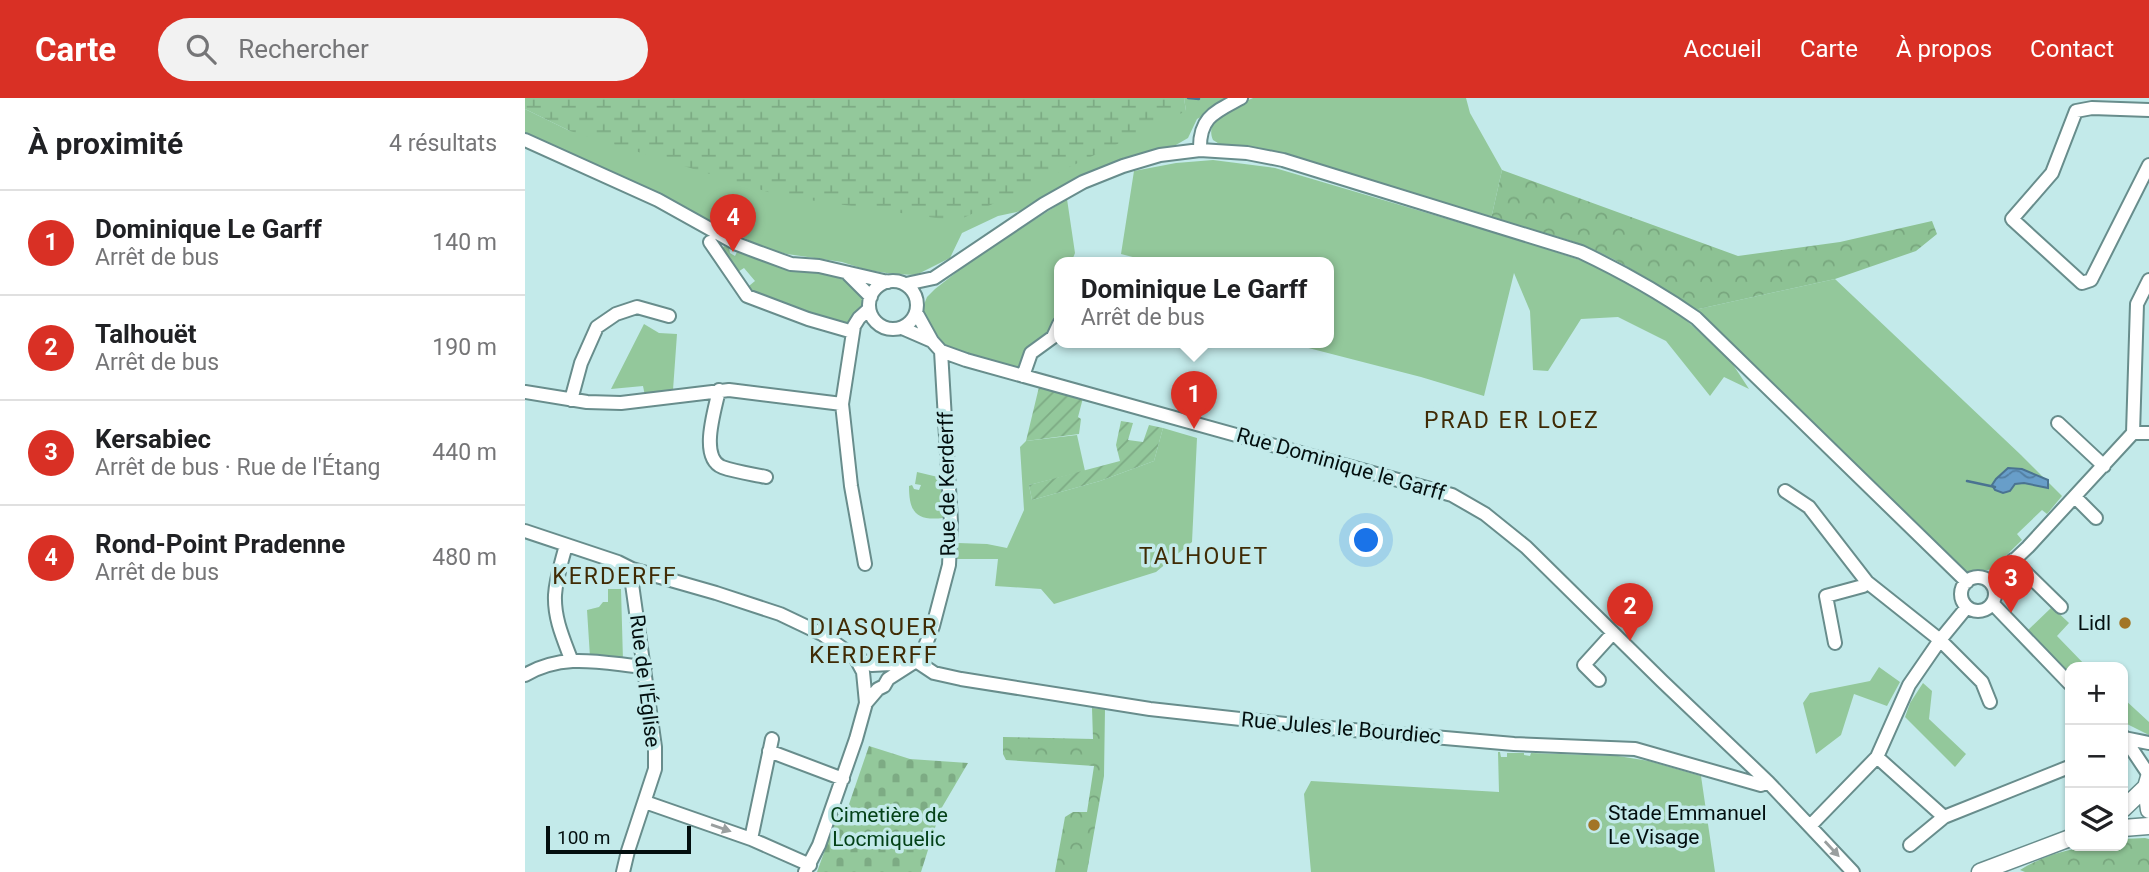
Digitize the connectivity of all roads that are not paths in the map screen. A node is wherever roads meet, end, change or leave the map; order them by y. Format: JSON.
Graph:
{"nodes":[{"id":1,"x":1241,"y":98,"type":"edge"},
{"id":2,"x":2149,"y":110,"type":"edge"},
{"id":3,"x":525,"y":140,"type":"edge"},
{"id":4,"x":1200,"y":150,"type":"junction"},
{"id":5,"x":2149,"y":165,"type":"edge"},
{"id":6,"x":710,"y":242,"type":"dead end"},
{"id":7,"x":847,"y":273,"type":"junction"},
{"id":8,"x":934,"y":278,"type":"junction"},
{"id":9,"x":2149,"y":280,"type":"edge"},
{"id":10,"x":888,"y":282,"type":"junction"},
{"id":11,"x":905,"y":284,"type":"junction"},
{"id":12,"x":870,"y":303,"type":"junction"},
{"id":13,"x":916,"y":305,"type":"junction"},
{"id":14,"x":669,"y":316,"type":"dead end"},
{"id":15,"x":880,"y":326,"type":"junction"},
{"id":16,"x":902,"y":328,"type":"junction"},
{"id":17,"x":853,"y":332,"type":"junction"},
{"id":18,"x":1054,"y":335,"type":"edge"},
{"id":19,"x":936,"y":346,"type":"junction"},
{"id":20,"x":1023,"y":376,"type":"junction"},
{"id":21,"x":719,"y":390,"type":"junction"},
{"id":22,"x":525,"y":392,"type":"edge"},
{"id":23,"x":571,"y":400,"type":"junction"},
{"id":24,"x":842,"y":404,"type":"junction"},
{"id":25,"x":2058,"y":423,"type":"dead end"},
{"id":26,"x":2133,"y":433,"type":"junction"},
{"id":27,"x":2149,"y":433,"type":"edge"},
{"id":28,"x":2103,"y":466,"type":"junction"},
{"id":29,"x":766,"y":477,"type":"dead end"},
{"id":30,"x":1785,"y":491,"type":"dead end"},
{"id":31,"x":2074,"y":497,"type":"junction"},
{"id":32,"x":2096,"y":518,"type":"dead end"},
{"id":33,"x":525,"y":531,"type":"edge"},
{"id":34,"x":566,"y":545,"type":"junction"},
{"id":35,"x":2013,"y":560,"type":"junction"},
{"id":36,"x":865,"y":564,"type":"dead end"},
{"id":37,"x":632,"y":569,"type":"junction"},
{"id":38,"x":1867,"y":582,"type":"junction"},
{"id":39,"x":1967,"y":582,"type":"junction"},
{"id":40,"x":1991,"y":582,"type":"junction"},
{"id":41,"x":1993,"y":604,"type":"junction"},
{"id":42,"x":1967,"y":607,"type":"junction"},
{"id":43,"x":2061,"y":607,"type":"dead end"},
{"id":44,"x":1613,"y":633,"type":"junction"},
{"id":45,"x":1940,"y":640,"type":"junction"},
{"id":46,"x":1835,"y":643,"type":"dead end"},
{"id":47,"x":571,"y":659,"type":"junction"},
{"id":48,"x":913,"y":662,"type":"junction"},
{"id":49,"x":645,"y":667,"type":"junction"},
{"id":50,"x":870,"y":671,"type":"junction"},
{"id":51,"x":525,"y":675,"type":"edge"},
{"id":52,"x":888,"y":679,"type":"junction"},
{"id":53,"x":2065,"y":679,"type":"edge"},
{"id":54,"x":1599,"y":680,"type":"dead end"},
{"id":55,"x":878,"y":689,"type":"junction"},
{"id":56,"x":1990,"y":702,"type":"dead end"},
{"id":57,"x":866,"y":703,"type":"junction"},
{"id":58,"x":2128,"y":738,"type":"edge"},
{"id":59,"x":2149,"y":743,"type":"edge"},
{"id":60,"x":2128,"y":744,"type":"edge"},
{"id":61,"x":1877,"y":757,"type":"junction"},
{"id":62,"x":2065,"y":769,"type":"edge"},
{"id":63,"x":843,"y":779,"type":"junction"},
{"id":64,"x":2148,"y":780,"type":"edge"},
{"id":65,"x":1768,"y":782,"type":"junction"},
{"id":66,"x":645,"y":802,"type":"junction"},
{"id":67,"x":2128,"y":803,"type":"edge"},
{"id":68,"x":2149,"y":810,"type":"edge"},
{"id":69,"x":1944,"y":817,"type":"junction"},
{"id":70,"x":1810,"y":826,"type":"junction"},
{"id":71,"x":2149,"y":827,"type":"edge"},
{"id":72,"x":2128,"y":828,"type":"edge"},
{"id":73,"x":751,"y":839,"type":"junction"},
{"id":74,"x":2065,"y":840,"type":"edge"},
{"id":75,"x":1910,"y":845,"type":"dead end"},
{"id":76,"x":808,"y":868,"type":"edge"},
{"id":77,"x":623,"y":872,"type":"edge"},
{"id":78,"x":1853,"y":872,"type":"edge"},
{"id":79,"x":1980,"y":872,"type":"edge"}],
"edges":[{"from":1,"to":4,"type":"street"},
{"from":2,"to":5,"type":"street"},
{"from":3,"to":7,"type":"street"},
{"from":4,"to":8,"type":"street"},
{"from":4,"to":39,"type":"street"},
{"from":6,"to":17,"type":"street"},
{"from":7,"to":10,"type":"street"},
{"from":7,"to":12,"type":"street"},
{"from":8,"to":11,"type":"street"},
{"from":8,"to":13,"type":"street"},
{"from":9,"to":26,"type":"street"},
{"from":10,"to":11,"type":"street"},
{"from":10,"to":12,"type":"street"},
{"from":11,"to":13,"type":"street"},
{"from":12,"to":15,"type":"street"},
{"from":12,"to":17,"type":"street"},
{"from":13,"to":16,"type":"street"},
{"from":13,"to":19,"type":"street"},
{"from":14,"to":23,"type":"street"},
{"from":15,"to":16,"type":"street"},
{"from":15,"to":17,"type":"street"},
{"from":16,"to":19,"type":"street","name":"Rue Dominique le Garff"},
{"from":17,"to":24,"type":"street"},
{"from":18,"to":20,"type":"street"},
{"from":19,"to":20,"type":"street","name":"Rue Dominique le Garff"},
{"from":19,"to":48,"type":"street","name":"Rue de Kerderff"},
{"from":20,"to":44,"type":"street","name":"Rue Dominique le Garff"},
{"from":21,"to":23,"type":"street"},
{"from":21,"to":24,"type":"street"},
{"from":21,"to":29,"type":"street"},
{"from":22,"to":23,"type":"street"},
{"from":24,"to":36,"type":"street"},
{"from":25,"to":28,"type":"street"},
{"from":26,"to":27,"type":"street"},
{"from":26,"to":28,"type":"street"},
{"from":28,"to":31,"type":"street"},
{"from":30,"to":38,"type":"street"},
{"from":31,"to":32,"type":"street"},
{"from":31,"to":35,"type":"street"},
{"from":33,"to":34,"type":"street"},
{"from":34,"to":37,"type":"street"},
{"from":34,"to":47,"type":"street"},
{"from":35,"to":40,"type":"street"},
{"from":35,"to":43,"type":"street"},
{"from":37,"to":49,"type":"street","name":"Rue de l'Église"},
{"from":37,"to":50,"type":"street"},
{"from":38,"to":45,"type":"street"},
{"from":38,"to":46,"type":"street"},
{"from":39,"to":40,"type":"street"},
{"from":39,"to":42,"type":"street"},
{"from":40,"to":41,"type":"street"},
{"from":41,"to":42,"type":"street"},
{"from":41,"to":53,"type":"street"},
{"from":42,"to":45,"type":"street"},
{"from":44,"to":54,"type":"street"},
{"from":44,"to":65,"type":"street","name":"Rue Dominique le Garff"},
{"from":45,"to":56,"type":"street"},
{"from":45,"to":61,"type":"street"},
{"from":47,"to":49,"type":"street"},
{"from":47,"to":51,"type":"street"},
{"from":48,"to":50,"type":"street"},
{"from":48,"to":52,"type":"street","name":"Rue de Kerderff"},
{"from":48,"to":65,"type":"street","name":"Rue Jules le Bourdiec"},
{"from":49,"to":66,"type":"street","name":"Rue de l'Église"},
{"from":50,"to":52,"type":"street"},
{"from":50,"to":55,"type":"street"},
{"from":50,"to":57,"type":"street"},
{"from":52,"to":55,"type":"street","name":"Rue de Kerderff"},
{"from":55,"to":57,"type":"street","name":"Rue de Kerderff"},
{"from":57,"to":63,"type":"street"},
{"from":58,"to":59,"type":"street"},
{"from":60,"to":64,"type":"street"},
{"from":61,"to":69,"type":"street"},
{"from":61,"to":70,"type":"street"},
{"from":62,"to":69,"type":"street"},
{"from":63,"to":73,"type":"street"},
{"from":63,"to":76,"type":"street"},
{"from":64,"to":67,"type":"main road"},
{"from":64,"to":68,"type":"main road"},
{"from":65,"to":70,"type":"street","name":"Rue Dominique le Garff"},
{"from":66,"to":73,"type":"street","one_way":true},
{"from":66,"to":77,"type":"street","name":"Rue de l'Église"},
{"from":69,"to":75,"type":"street"},
{"from":70,"to":78,"type":"street","name":"Rue Dominique le Garff","one_way":true},
{"from":71,"to":72,"type":"main road"},
{"from":73,"to":76,"type":"street"},
{"from":74,"to":79,"type":"main road"}]}
